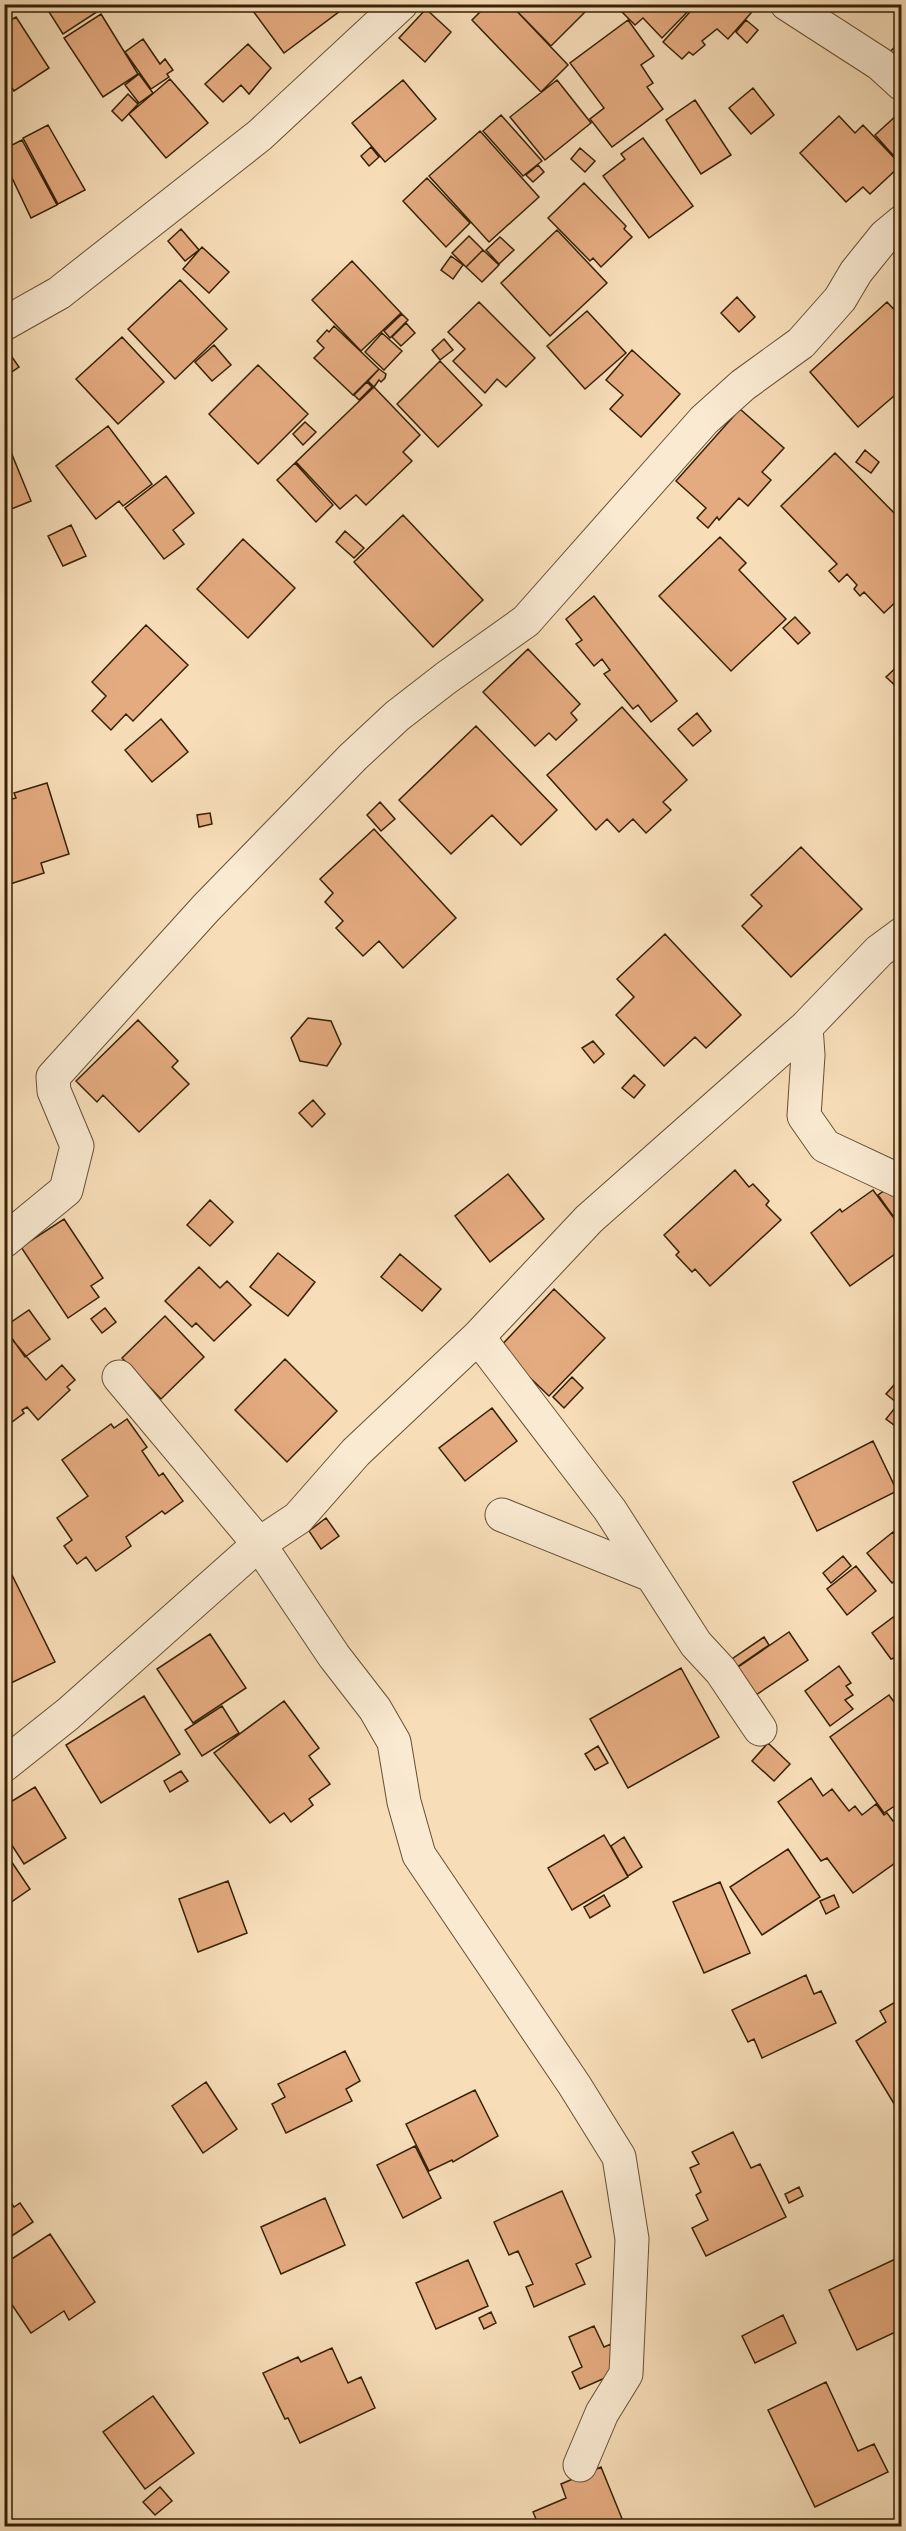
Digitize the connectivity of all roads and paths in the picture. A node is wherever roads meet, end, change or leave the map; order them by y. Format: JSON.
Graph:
{"nodes":[{"id":1,"x":401,"y":4,"type":"edge"},
{"id":2,"x":787,"y":4,"type":"edge"},
{"id":3,"x":902,"y":84,"type":"edge"},
{"id":4,"x":902,"y":222,"type":"edge"},
{"id":5,"x":4,"y":324,"type":"edge"},
{"id":6,"x":902,"y":934,"type":"edge"},
{"id":7,"x":806,"y":1027,"type":"junction"},
{"id":8,"x":902,"y":1182,"type":"edge"},
{"id":9,"x":4,"y":1241,"type":"edge"},
{"id":10,"x":478,"y":1337,"type":"junction"},
{"id":11,"x":119,"y":1377,"type":"dead end"},
{"id":12,"x":502,"y":1515,"type":"dead end"},
{"id":13,"x":259,"y":1544,"type":"junction"},
{"id":14,"x":651,"y":1575,"type":"junction"},
{"id":15,"x":760,"y":1729,"type":"dead end"},
{"id":16,"x":4,"y":1765,"type":"edge"},
{"id":17,"x":579,"y":2465,"type":"dead end"}],
"edges":[{"from":1,"to":5,"type":"street"},
{"from":2,"to":3,"type":"street"},
{"from":4,"to":9,"type":"street"},
{"from":6,"to":7,"type":"street"},
{"from":7,"to":8,"type":"street"},
{"from":7,"to":10,"type":"street"},
{"from":10,"to":13,"type":"street"},
{"from":10,"to":14,"type":"street"},
{"from":11,"to":13,"type":"street"},
{"from":12,"to":14,"type":"street"},
{"from":13,"to":16,"type":"street"},
{"from":13,"to":17,"type":"street"},
{"from":14,"to":15,"type":"street"}]}
